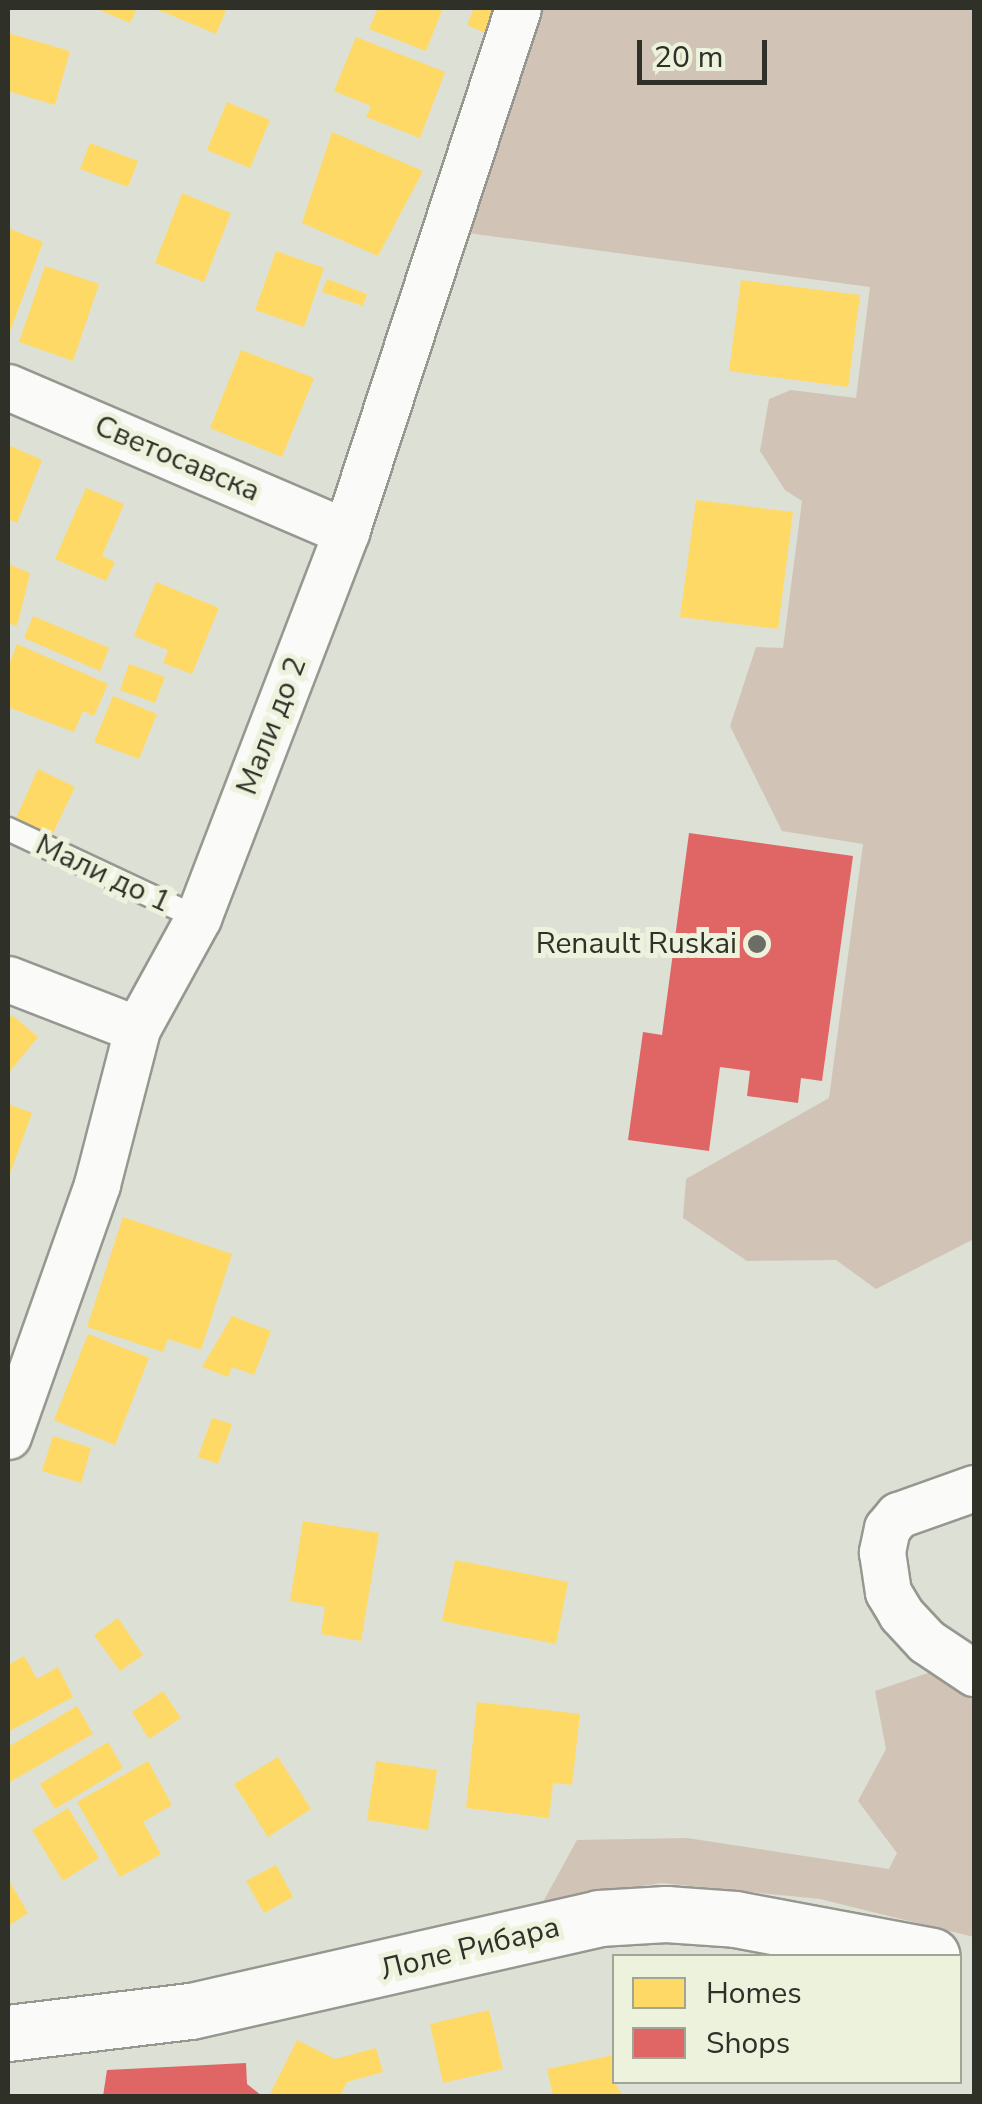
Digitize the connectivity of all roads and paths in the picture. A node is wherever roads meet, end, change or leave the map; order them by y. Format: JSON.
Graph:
{"nodes":[{"id":1,"x":518,"y":8,"type":"edge"},
{"id":2,"x":8,"y":387,"type":"edge"},
{"id":3,"x":346,"y":532,"type":"junction"},
{"id":4,"x":8,"y":829,"type":"edge"},
{"id":5,"x":198,"y":918,"type":"junction"},
{"id":6,"x":8,"y":980,"type":"edge"},
{"id":7,"x":137,"y":1029,"type":"junction"},
{"id":8,"x":8,"y":1436,"type":"edge"},
{"id":9,"x":974,"y":1488,"type":"edge"},
{"id":10,"x":974,"y":1673,"type":"edge"},
{"id":11,"x":921,"y":1954,"type":"edge"},
{"id":12,"x":8,"y":2033,"type":"edge"}],
"edges":[{"from":1,"to":3,"type":"street","name":"Мали до 2"},
{"from":2,"to":3,"type":"street","name":"Светосавска"},
{"from":3,"to":5,"type":"street","name":"Мали до 2"},
{"from":4,"to":5,"type":"lane","name":"Мали до 1"},
{"from":5,"to":7,"type":"street","name":"Мали до 2"},
{"from":6,"to":7,"type":"street"},
{"from":7,"to":8,"type":"street","name":"Мали до 2"},
{"from":9,"to":10,"type":"street"},
{"from":11,"to":12,"type":"street","name":"Лоле Рибара"}]}
